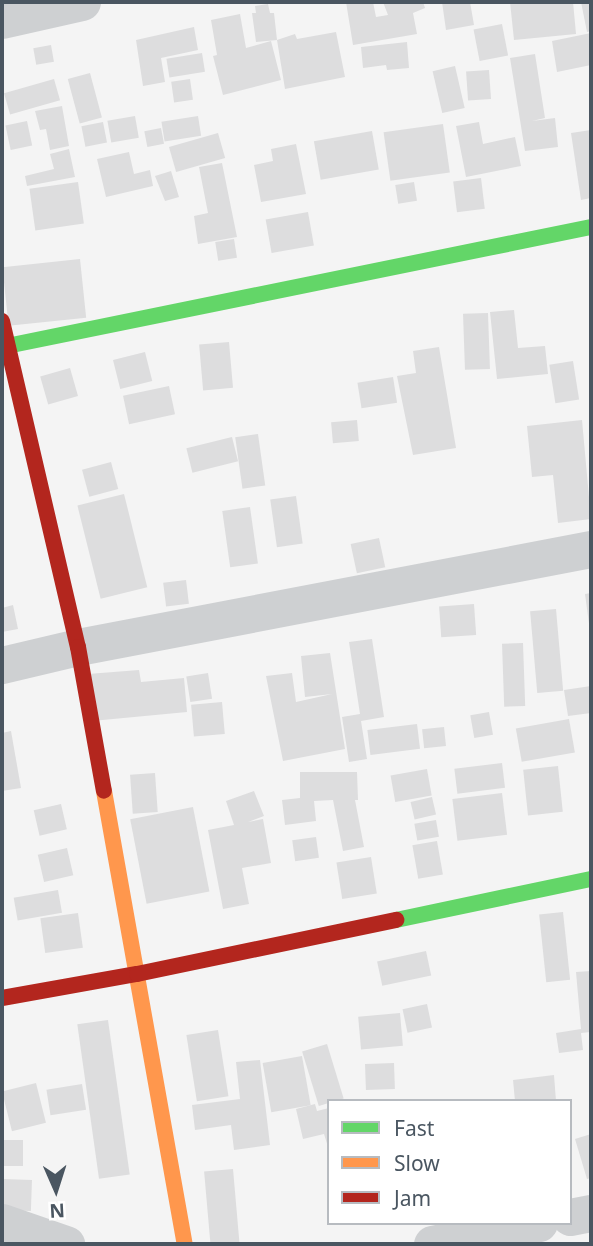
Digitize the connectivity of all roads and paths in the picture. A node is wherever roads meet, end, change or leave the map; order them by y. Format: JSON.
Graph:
{"nodes":[{"id":1,"x":82,"y":2,"type":"edge"},
{"id":2,"x":2,"y":20,"type":"edge"},
{"id":3,"x":591,"y":227,"type":"edge"},
{"id":4,"x":2,"y":321,"type":"edge"},
{"id":5,"x":4,"y":347,"type":"edge"},
{"id":6,"x":591,"y":549,"type":"edge"},
{"id":7,"x":78,"y":647,"type":"junction"},
{"id":8,"x":2,"y":665,"type":"edge"},
{"id":9,"x":591,"y":879,"type":"edge"},
{"id":10,"x":137,"y":974,"type":"junction"},
{"id":11,"x":2,"y":998,"type":"edge"},
{"id":12,"x":591,"y":1213,"type":"edge"},
{"id":13,"x":572,"y":1217,"type":"edge"},
{"id":14,"x":2,"y":1222,"type":"edge"},
{"id":15,"x":529,"y":1225,"type":"edge"},
{"id":16,"x":66,"y":1244,"type":"edge"},
{"id":17,"x":185,"y":1244,"type":"edge"},
{"id":18,"x":432,"y":1244,"type":"edge"}],
"edges":[{"from":1,"to":2,"type":"street"},
{"from":3,"to":5,"type":"street"},
{"from":4,"to":5,"type":"street"},
{"from":5,"to":7,"type":"street"},
{"from":6,"to":7,"type":"street"},
{"from":7,"to":8,"type":"street"},
{"from":7,"to":10,"type":"street"},
{"from":9,"to":10,"type":"street"},
{"from":10,"to":11,"type":"street"},
{"from":10,"to":17,"type":"street"},
{"from":12,"to":13,"type":"street"},
{"from":14,"to":16,"type":"street"},
{"from":15,"to":18,"type":"street"}]}
